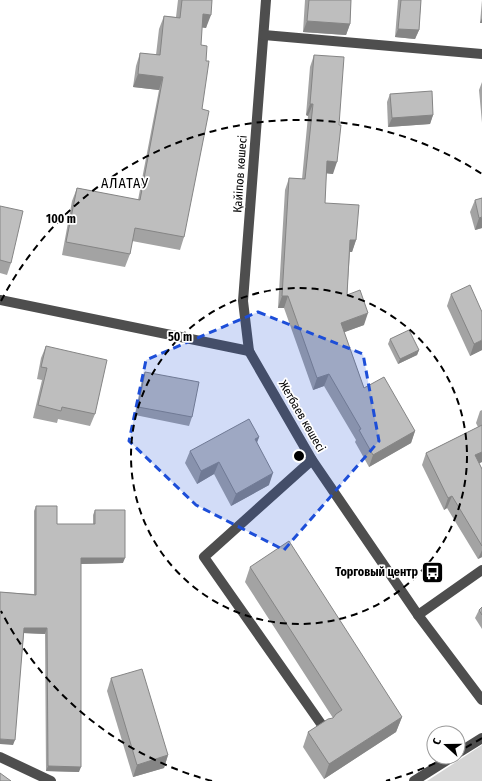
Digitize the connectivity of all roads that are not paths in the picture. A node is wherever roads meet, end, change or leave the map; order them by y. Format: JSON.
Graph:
{"nodes":[{"id":1,"x":266,"y":0,"type":"edge"},
{"id":2,"x":264,"y":35,"type":"junction"},
{"id":3,"x":482,"y":54,"type":"edge"},
{"id":4,"x":0,"y":300,"type":"edge"},
{"id":5,"x":249,"y":350,"type":"junction"},
{"id":6,"x":312,"y":460,"type":"junction"},
{"id":7,"x":482,"y":570,"type":"edge"},
{"id":8,"x":418,"y":615,"type":"junction"},
{"id":9,"x":482,"y":700,"type":"edge"},
{"id":10,"x":324,"y":728,"type":"edge"},
{"id":11,"x":482,"y":738,"type":"edge"},
{"id":12,"x":466,"y":748,"type":"edge"},
{"id":13,"x":0,"y":757,"type":"edge"},
{"id":14,"x":439,"y":765,"type":"edge"},
{"id":15,"x":51,"y":781,"type":"edge"},
{"id":16,"x":414,"y":781,"type":"edge"}],
"edges":[{"from":1,"to":2,"type":"street","name":"Қайіпов көшесі"},
{"from":2,"to":3,"type":"street"},
{"from":2,"to":5,"type":"street","name":"Қайіпов көшесі"},
{"from":4,"to":5,"type":"street"},
{"from":5,"to":6,"type":"street","name":"Жетбаев көшесі"},
{"from":6,"to":8,"type":"street","name":"Жетбаев көшесі"},
{"from":6,"to":10,"type":"street"},
{"from":7,"to":8,"type":"street"},
{"from":8,"to":9,"type":"street","name":"Жетбаев көшесі"},
{"from":11,"to":12,"type":"street"},
{"from":13,"to":15,"type":"street"},
{"from":14,"to":16,"type":"street"}]}
